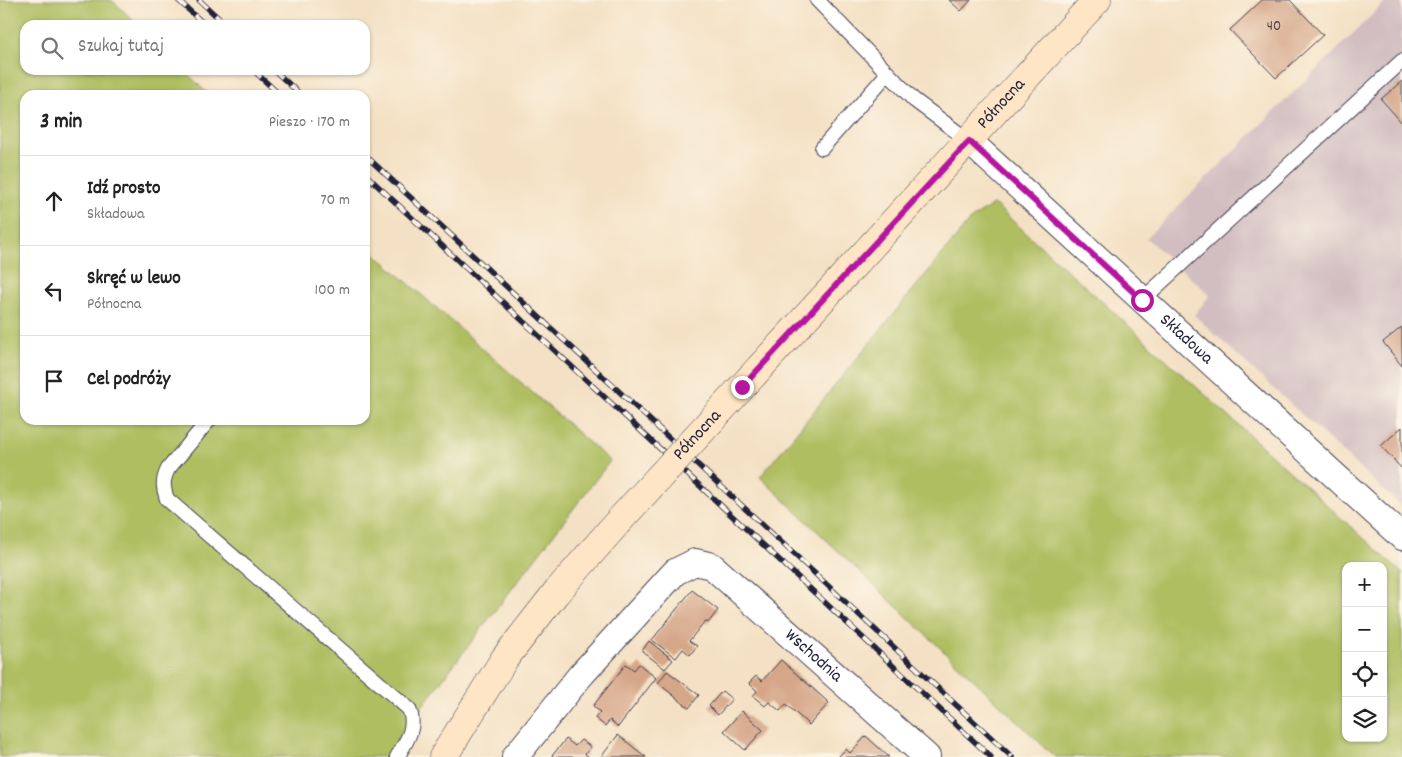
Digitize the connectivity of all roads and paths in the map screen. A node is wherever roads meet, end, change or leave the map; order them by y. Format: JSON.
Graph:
{"nodes":[{"id":1,"x":817,"y":0,"type":"edge"},
{"id":2,"x":1097,"y":0,"type":"edge"},
{"id":3,"x":1402,"y":61,"type":"edge"},
{"id":4,"x":888,"y":73,"type":"junction"},
{"id":5,"x":969,"y":141,"type":"junction"},
{"id":6,"x":822,"y":148,"type":"dead end"},
{"id":7,"x":1142,"y":300,"type":"junction"},
{"id":8,"x":206,"y":425,"type":"edge"},
{"id":9,"x":1402,"y":537,"type":"edge"},
{"id":10,"x":397,"y":757,"type":"edge"},
{"id":11,"x":443,"y":757,"type":"edge"},
{"id":12,"x":515,"y":757,"type":"edge"},
{"id":13,"x":927,"y":757,"type":"edge"}],
"edges":[{"from":1,"to":4,"type":"lane"},
{"from":2,"to":5,"type":"street","name":"Północna"},
{"from":3,"to":7,"type":"lane"},
{"from":4,"to":5,"type":"lane"},
{"from":4,"to":6,"type":"lane"},
{"from":5,"to":7,"type":"street","name":"Składowa"},
{"from":5,"to":11,"type":"street","name":"Północna","bridge":true},
{"from":7,"to":9,"type":"street","name":"Składowa"},
{"from":8,"to":10,"type":"lane"},
{"from":12,"to":13,"type":"street","name":"Wschodnia"}]}
